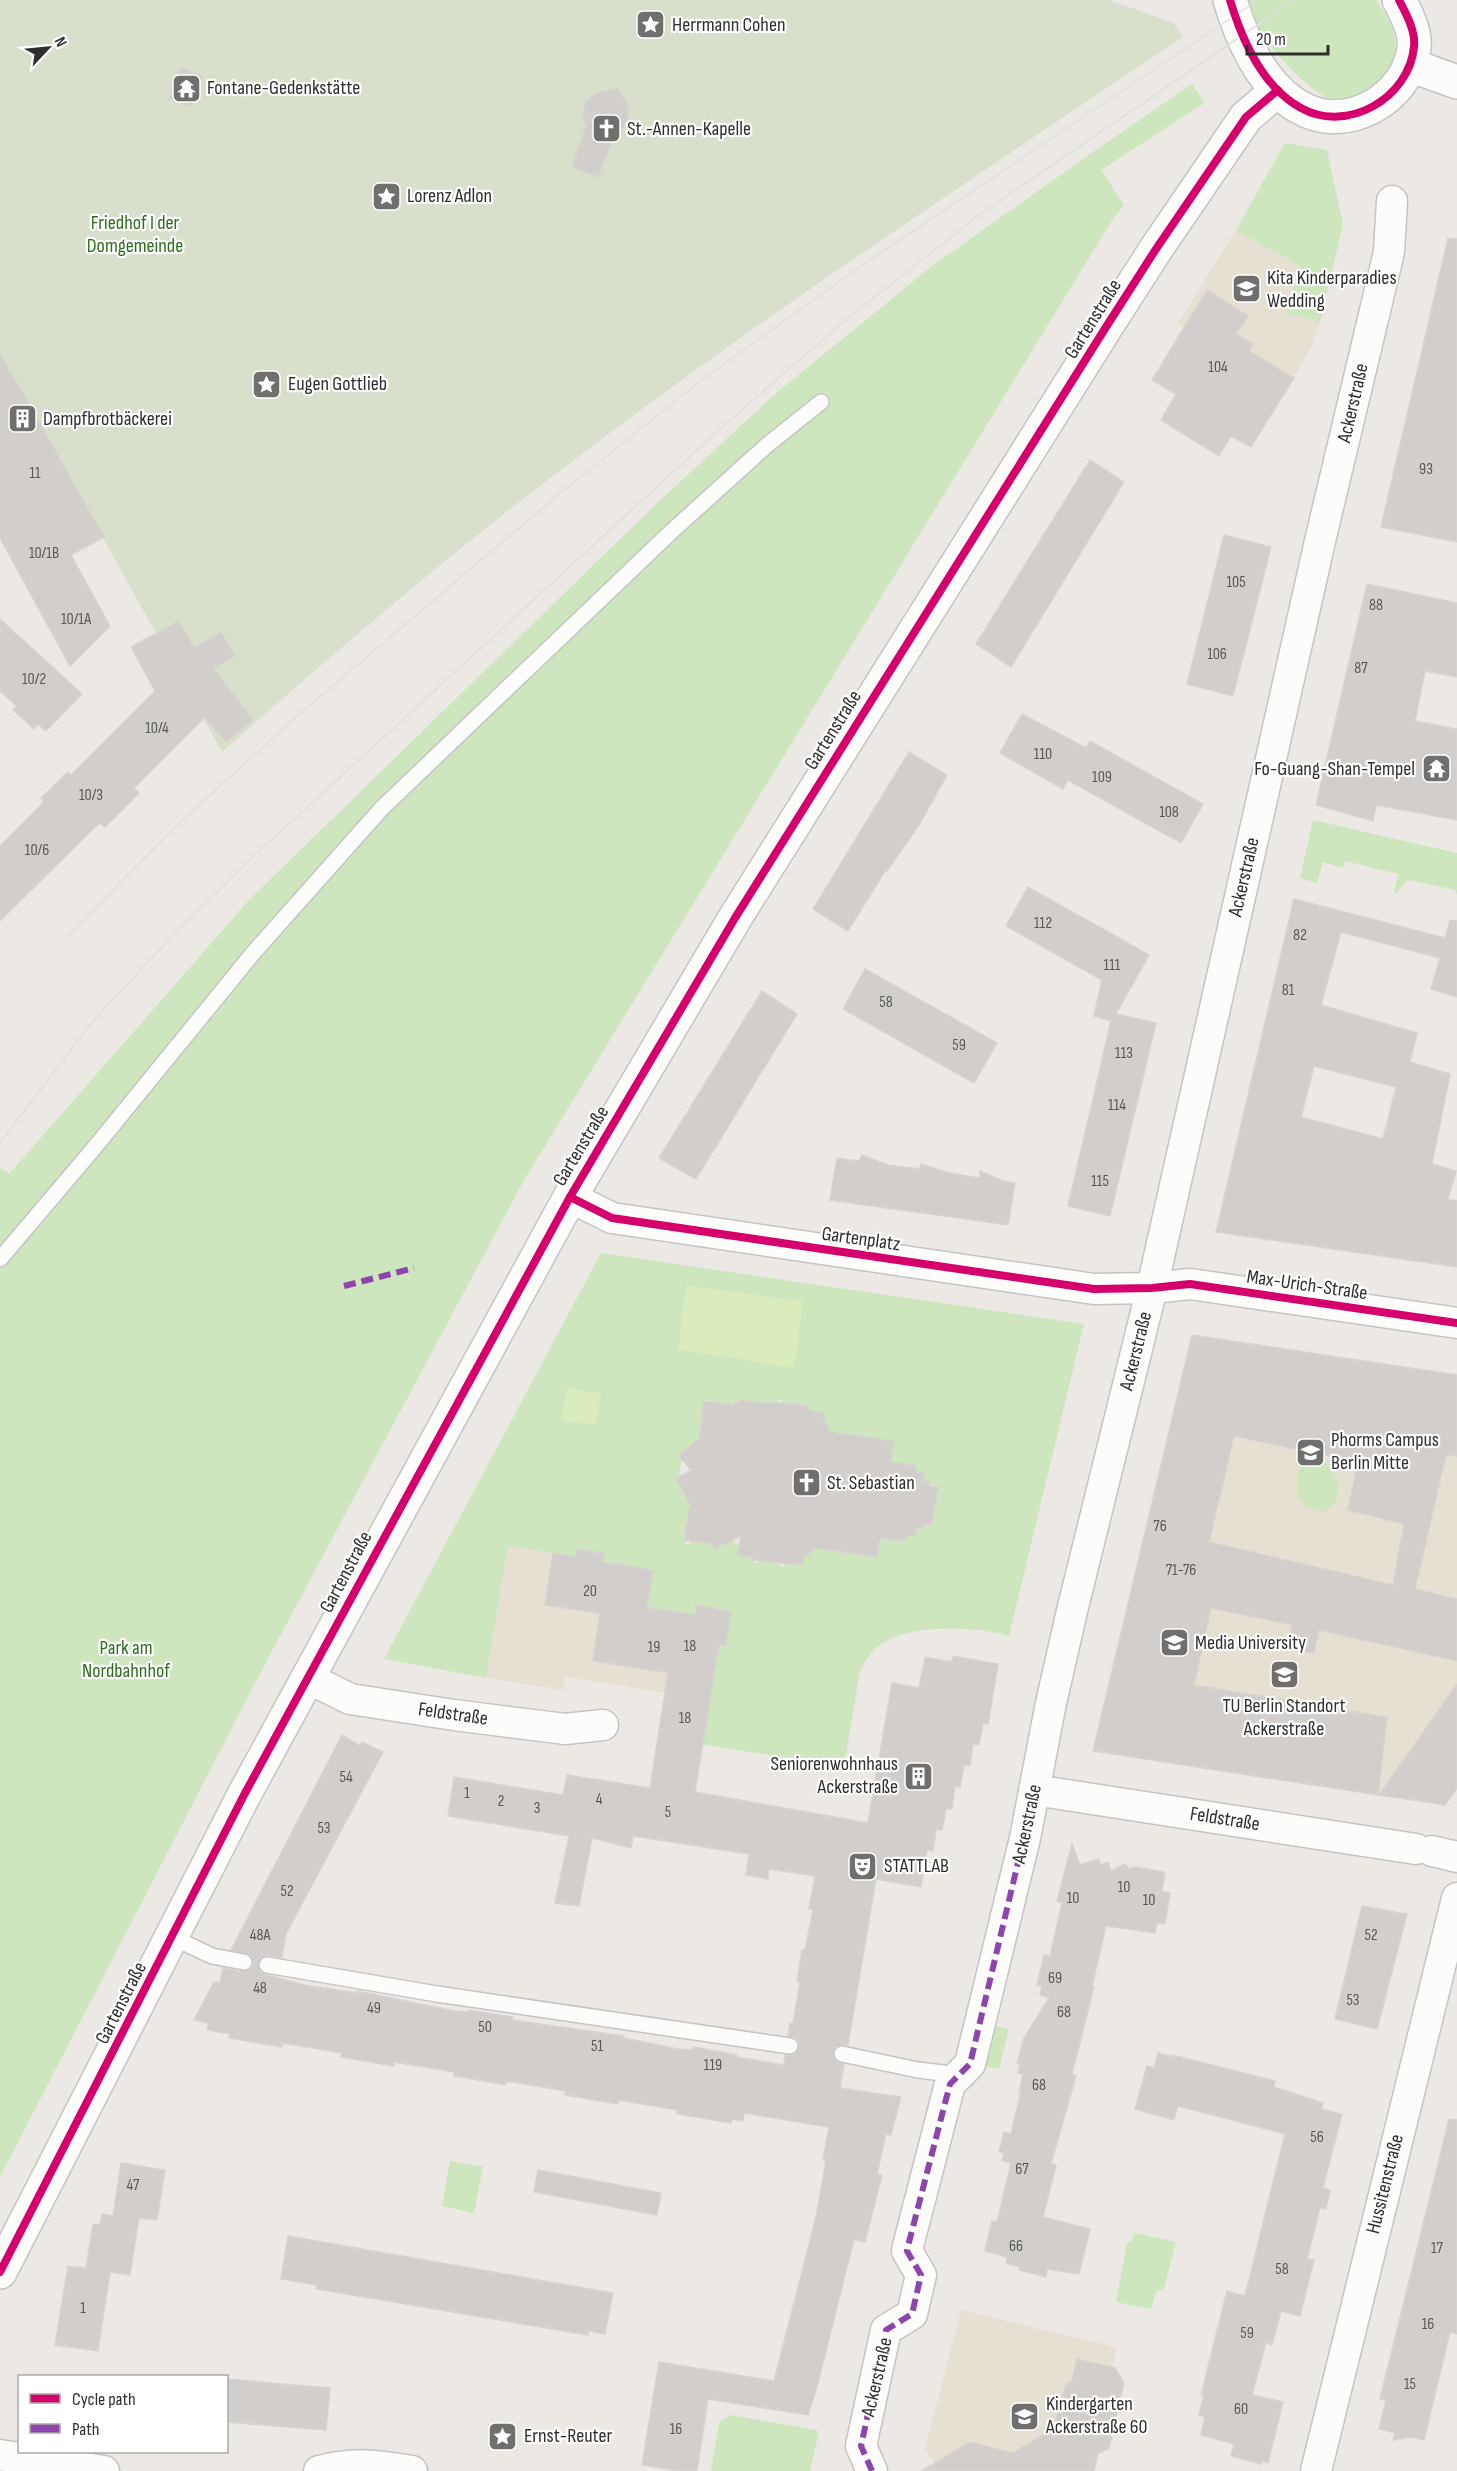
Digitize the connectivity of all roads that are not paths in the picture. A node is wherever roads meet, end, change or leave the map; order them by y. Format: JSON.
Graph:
{"nodes":[{"id":1,"x":1229,"y":0,"type":"edge"},
{"id":2,"x":1399,"y":0,"type":"edge"},
{"id":3,"x":1410,"y":65,"type":"junction"},
{"id":4,"x":1457,"y":82,"type":"edge"},
{"id":5,"x":1278,"y":90,"type":"junction"},
{"id":6,"x":1392,"y":201,"type":"dead end"},
{"id":7,"x":821,"y":402,"type":"dead end"},
{"id":8,"x":570,"y":1197,"type":"junction"},
{"id":9,"x":0,"y":1259,"type":"edge"},
{"id":10,"x":1152,"y":1288,"type":"junction"},
{"id":11,"x":1457,"y":1323,"type":"edge"},
{"id":12,"x":308,"y":1678,"type":"junction"},
{"id":13,"x":603,"y":1725,"type":"dead end"},
{"id":14,"x":1034,"y":1790,"type":"junction"},
{"id":15,"x":1435,"y":1853,"type":"edge"},
{"id":16,"x":1457,"y":1898,"type":"edge"},
{"id":17,"x":172,"y":1937,"type":"junction"},
{"id":18,"x":244,"y":1962,"type":"dead end"},
{"id":19,"x":267,"y":1965,"type":"dead end"},
{"id":20,"x":790,"y":2046,"type":"dead end"},
{"id":21,"x":842,"y":2054,"type":"dead end"},
{"id":22,"x":959,"y":2075,"type":"junction"},
{"id":23,"x":0,"y":2272,"type":"edge"},
{"id":24,"x":0,"y":2455,"type":"edge"},
{"id":25,"x":104,"y":2471,"type":"edge"},
{"id":26,"x":319,"y":2471,"type":"edge"},
{"id":27,"x":412,"y":2471,"type":"edge"},
{"id":28,"x":872,"y":2471,"type":"edge"},
{"id":29,"x":1316,"y":2471,"type":"edge"}],
"edges":[{"from":1,"to":5,"type":"street"},
{"from":2,"to":3,"type":"street"},
{"from":3,"to":4,"type":"street"},
{"from":3,"to":5,"type":"street"},
{"from":5,"to":8,"type":"street","name":"Gartenstraße"},
{"from":6,"to":10,"type":"street","name":"Ackerstraße"},
{"from":7,"to":9,"type":"lane"},
{"from":8,"to":10,"type":"street","name":"Gartenplatz"},
{"from":8,"to":12,"type":"street","name":"Gartenstraße"},
{"from":10,"to":11,"type":"street","name":"Max-Urich-Straße"},
{"from":10,"to":14,"type":"street","name":"Ackerstraße"},
{"from":12,"to":13,"type":"street","name":"Feldstraße"},
{"from":12,"to":17,"type":"street","name":"Gartenstraße"},
{"from":14,"to":15,"type":"street","name":"Feldstraße"},
{"from":14,"to":22,"type":"street","name":"Ackerstraße"},
{"from":16,"to":29,"type":"street","name":"Hussitenstraße"},
{"from":17,"to":18,"type":"lane"},
{"from":17,"to":23,"type":"street","name":"Gartenstraße"},
{"from":19,"to":20,"type":"lane"},
{"from":21,"to":22,"type":"lane"},
{"from":22,"to":28,"type":"street","name":"Ackerstraße"},
{"from":24,"to":25,"type":"street"},
{"from":26,"to":27,"type":"street"}]}
